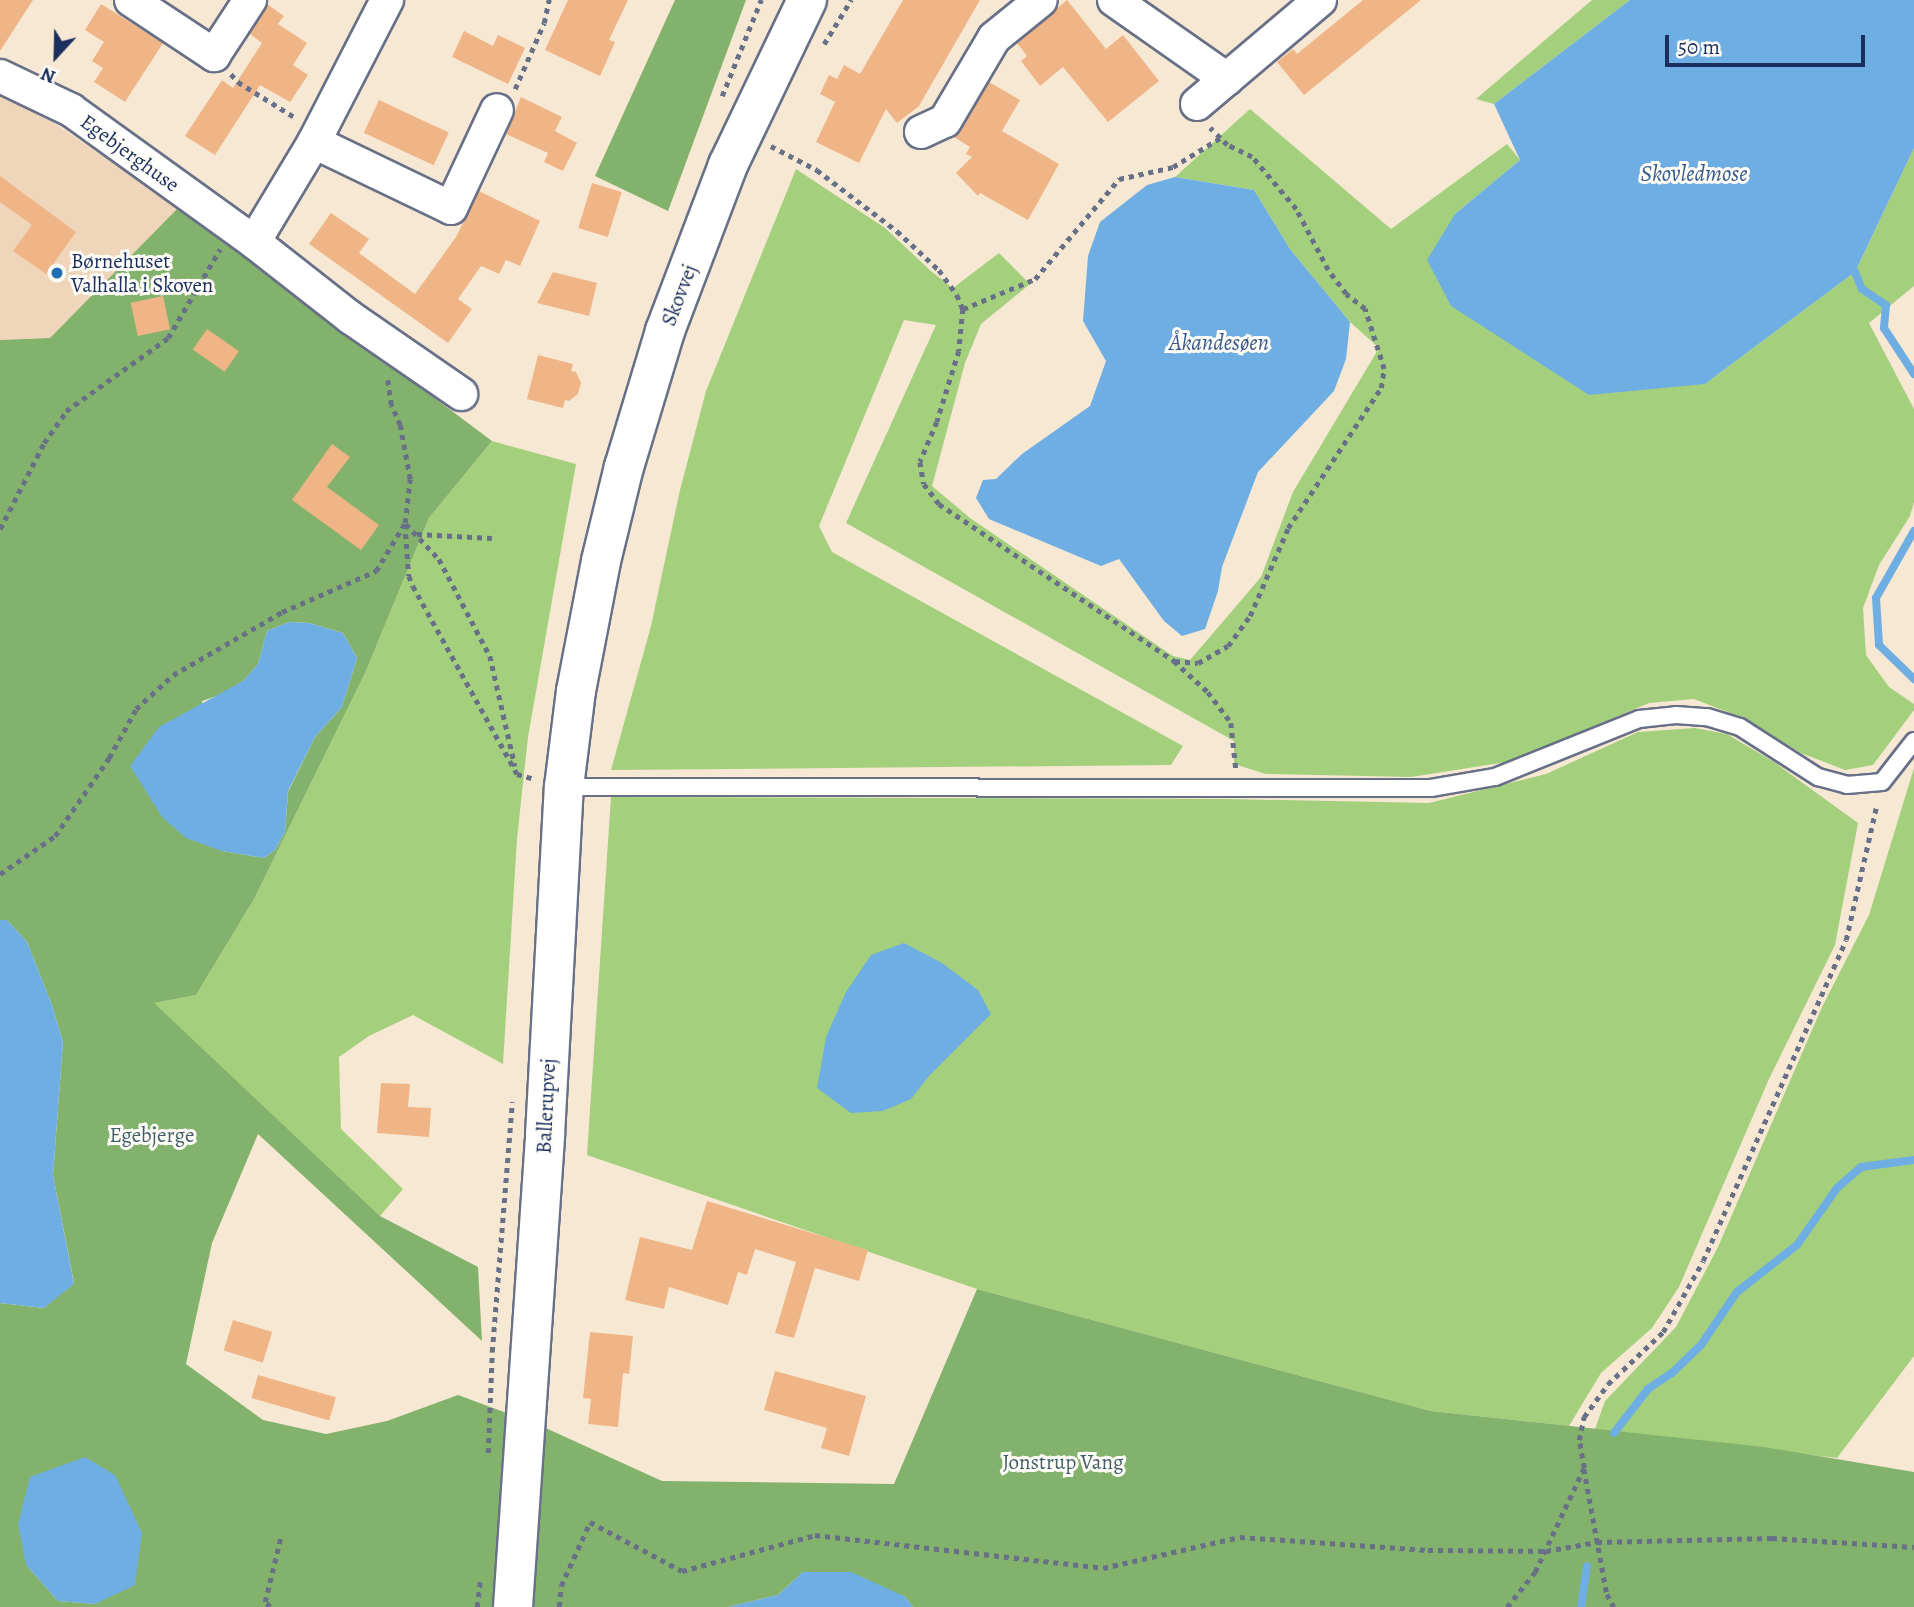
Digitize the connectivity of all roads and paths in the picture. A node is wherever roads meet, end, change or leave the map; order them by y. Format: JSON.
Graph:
{"nodes":[{"id":1,"x":131,"y":0,"type":"edge"},
{"id":2,"x":250,"y":0,"type":"edge"},
{"id":3,"x":387,"y":0,"type":"edge"},
{"id":4,"x":549,"y":0,"type":"edge"},
{"id":5,"x":807,"y":0,"type":"edge"},
{"id":6,"x":851,"y":0,"type":"edge"},
{"id":7,"x":1041,"y":0,"type":"edge"},
{"id":8,"x":1114,"y":0,"type":"edge"},
{"id":9,"x":1320,"y":0,"type":"edge"},
{"id":10,"x":823,"y":46,"type":"dead end"},
{"id":11,"x":214,"y":55,"type":"junction"},
{"id":12,"x":0,"y":76,"type":"edge"},
{"id":13,"x":1227,"y":79,"type":"junction"},
{"id":14,"x":505,"y":101,"type":"joint"},
{"id":15,"x":1196,"y":104,"type":"joint"},
{"id":16,"x":288,"y":113,"type":"dead end"},
{"id":17,"x":921,"y":132,"type":"dead end"},
{"id":18,"x":1220,"y":138,"type":"junction"},
{"id":19,"x":765,"y":139,"type":"junction"},
{"id":20,"x":314,"y":142,"type":"junction"},
{"id":21,"x":769,"y":160,"type":"dead end"},
{"id":22,"x":244,"y":235,"type":"junction"},
{"id":23,"x":962,"y":309,"type":"junction"},
{"id":24,"x":385,"y":342,"type":"junction"},
{"id":25,"x":461,"y":394,"type":"dead end"},
{"id":26,"x":405,"y":523,"type":"junction"},
{"id":27,"x":0,"y":528,"type":"edge"},
{"id":28,"x":416,"y":534,"type":"junction"},
{"id":29,"x":492,"y":538,"type":"dead end"},
{"id":30,"x":593,"y":606,"type":"joint"},
{"id":31,"x":1174,"y":661,"type":"junction"},
{"id":32,"x":1914,"y":741,"type":"edge"},
{"id":33,"x":517,"y":774,"type":"junction"},
{"id":34,"x":1882,"y":782,"type":"junction"},
{"id":35,"x":564,"y":787,"type":"junction"},
{"id":36,"x":1238,"y":788,"type":"junction"},
{"id":37,"x":0,"y":874,"type":"edge"},
{"id":38,"x":1584,"y":1468,"type":"junction"},
{"id":39,"x":281,"y":1536,"type":"dead end"},
{"id":40,"x":1597,"y":1542,"type":"junction"},
{"id":41,"x":1914,"y":1547,"type":"edge"},
{"id":42,"x":1546,"y":1551,"type":"junction"},
{"id":43,"x":270,"y":1607,"type":"edge"},
{"id":44,"x":513,"y":1607,"type":"edge"},
{"id":45,"x":559,"y":1607,"type":"edge"},
{"id":46,"x":1507,"y":1607,"type":"edge"},
{"id":47,"x":1614,"y":1607,"type":"edge"}],
"edges":[{"from":1,"to":11,"type":"street"},
{"from":2,"to":11,"type":"street"},
{"from":3,"to":20,"type":"street"},
{"from":4,"to":14,"type":"path"},
{"from":5,"to":19,"type":"street","name":"Skovvej"},
{"from":6,"to":10,"type":"path"},
{"from":7,"to":17,"type":"street"},
{"from":8,"to":13,"type":"street"},
{"from":9,"to":13,"type":"street"},
{"from":11,"to":16,"type":"path"},
{"from":12,"to":22,"type":"street","name":"Egebjerghuse"},
{"from":13,"to":15,"type":"street"},
{"from":14,"to":20,"type":"street"},
{"from":15,"to":18,"type":"path"},
{"from":18,"to":23,"type":"path"},
{"from":18,"to":31,"type":"path"},
{"from":19,"to":21,"type":"path"},
{"from":19,"to":23,"type":"path"},
{"from":19,"to":30,"type":"street","name":"Skovvej"},
{"from":20,"to":22,"type":"street"},
{"from":22,"to":24,"type":"street","name":"Egebjerghuse"},
{"from":22,"to":27,"type":"path"},
{"from":23,"to":31,"type":"path"},
{"from":24,"to":25,"type":"street","name":"Egebjerghuse"},
{"from":24,"to":26,"type":"path"},
{"from":26,"to":28,"type":"path"},
{"from":26,"to":33,"type":"path"},
{"from":26,"to":37,"type":"path"},
{"from":28,"to":29,"type":"path"},
{"from":28,"to":33,"type":"path"},
{"from":30,"to":35,"type":"street","name":"Ballerupvej"},
{"from":31,"to":36,"type":"path"},
{"from":32,"to":34,"type":"lane"},
{"from":33,"to":35,"type":"path"},
{"from":34,"to":36,"type":"lane"},
{"from":34,"to":38,"type":"path"},
{"from":35,"to":36,"type":"lane"},
{"from":35,"to":44,"type":"street","name":"Ballerupvej"},
{"from":38,"to":40,"type":"path"},
{"from":38,"to":42,"type":"path"},
{"from":39,"to":43,"type":"path"},
{"from":40,"to":41,"type":"path"},
{"from":40,"to":42,"type":"path"},
{"from":40,"to":47,"type":"path"},
{"from":42,"to":45,"type":"path"},
{"from":42,"to":46,"type":"path"}]}
